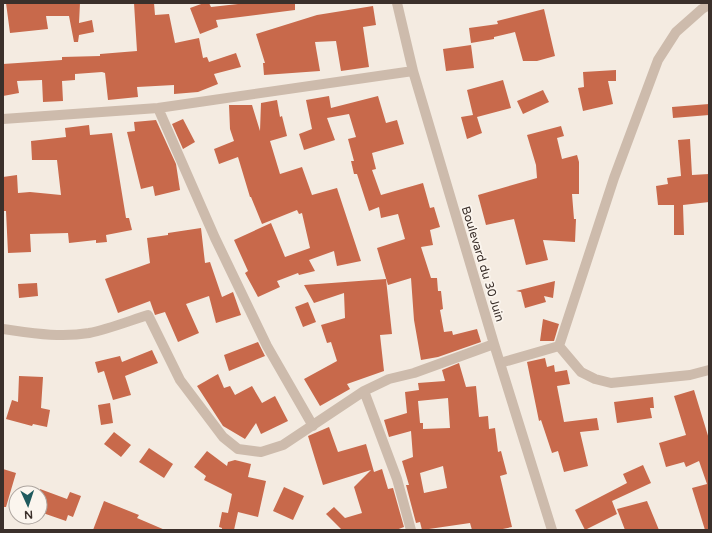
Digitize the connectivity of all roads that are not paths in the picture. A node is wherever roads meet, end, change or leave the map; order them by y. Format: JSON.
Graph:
{"nodes":[{"id":1,"x":397,"y":3,"type":"edge"},
{"id":2,"x":709,"y":5,"type":"edge"},
{"id":3,"x":413,"y":71,"type":"junction"},
{"id":4,"x":158,"y":108,"type":"junction"},
{"id":5,"x":3,"y":119,"type":"edge"},
{"id":6,"x":3,"y":329,"type":"edge"},
{"id":7,"x":494,"y":344,"type":"junction"},
{"id":8,"x":559,"y":346,"type":"junction"},
{"id":9,"x":500,"y":363,"type":"junction"},
{"id":10,"x":709,"y":370,"type":"edge"},
{"id":11,"x":364,"y":390,"type":"junction"},
{"id":12,"x":313,"y":426,"type":"junction"},
{"id":13,"x":410,"y":530,"type":"edge"},
{"id":14,"x":552,"y":530,"type":"edge"}],
"edges":[{"from":1,"to":3,"type":"street","name":"Boulevard du 30 Juin"},
{"from":2,"to":8,"type":"street"},
{"from":3,"to":4,"type":"street"},
{"from":3,"to":7,"type":"street","name":"Boulevard du 30 Juin"},
{"from":4,"to":5,"type":"street"},
{"from":4,"to":12,"type":"street"},
{"from":6,"to":12,"type":"street"},
{"from":7,"to":9,"type":"street","name":"Boulevard du 30 Juin"},
{"from":7,"to":11,"type":"street"},
{"from":8,"to":9,"type":"street"},
{"from":8,"to":10,"type":"street"},
{"from":9,"to":14,"type":"street","name":"Boulevard du 30 Juin"},
{"from":11,"to":12,"type":"street"},
{"from":11,"to":13,"type":"street"}]}
